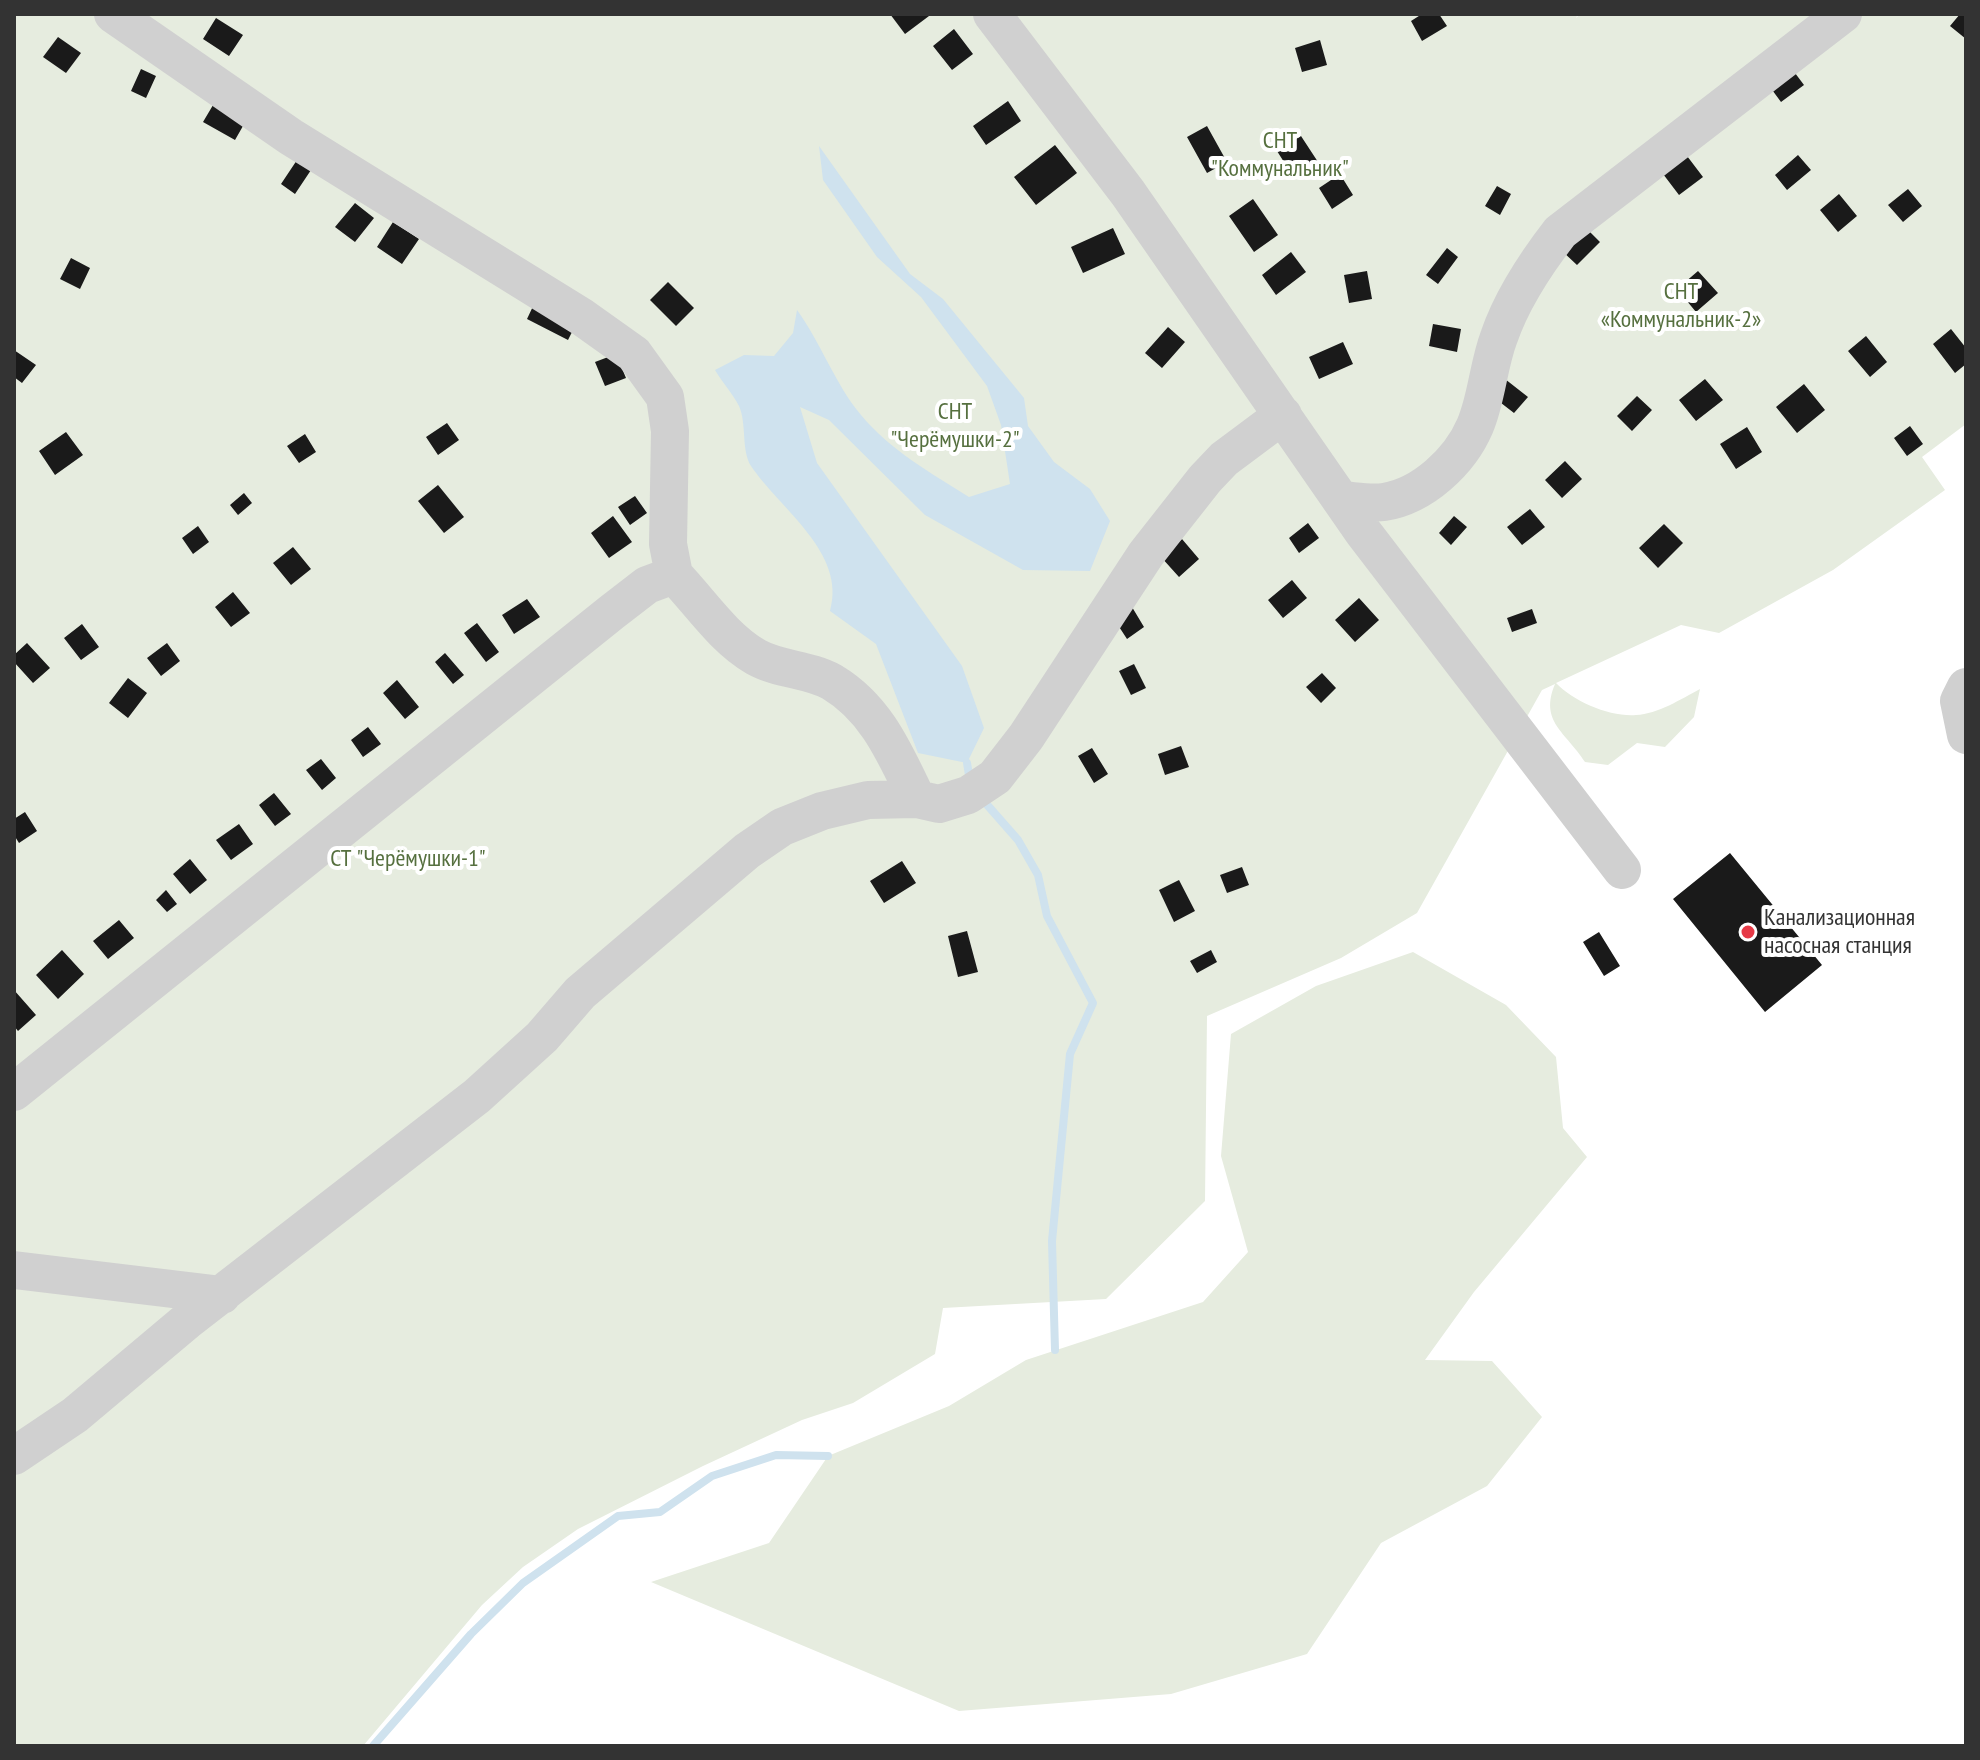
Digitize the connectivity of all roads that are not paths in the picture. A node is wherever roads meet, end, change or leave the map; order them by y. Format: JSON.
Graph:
{"nodes":[{"id":1,"x":113,"y":14,"type":"edge"},
{"id":2,"x":992,"y":14,"type":"edge"},
{"id":3,"x":1843,"y":14,"type":"edge"},
{"id":4,"x":1283,"y":415,"type":"junction"},
{"id":5,"x":1342,"y":500,"type":"junction"},
{"id":6,"x":674,"y":575,"type":"junction"},
{"id":7,"x":1966,"y":687,"type":"edge"},
{"id":8,"x":1966,"y":735,"type":"edge"},
{"id":9,"x":917,"y":799,"type":"junction"},
{"id":10,"x":1622,"y":870,"type":"dead end"},
{"id":11,"x":14,"y":1092,"type":"edge"},
{"id":12,"x":14,"y":1270,"type":"edge"},
{"id":13,"x":222,"y":1295,"type":"junction"},
{"id":14,"x":14,"y":1456,"type":"edge"}],
"edges":[{"from":1,"to":6,"type":"street"},
{"from":2,"to":4,"type":"street"},
{"from":3,"to":5,"type":"street"},
{"from":4,"to":5,"type":"street"},
{"from":4,"to":9,"type":"street"},
{"from":5,"to":10,"type":"street"},
{"from":6,"to":9,"type":"street"},
{"from":6,"to":11,"type":"street"},
{"from":7,"to":8,"type":"street"},
{"from":9,"to":13,"type":"street"},
{"from":12,"to":13,"type":"street"},
{"from":13,"to":14,"type":"street"}]}
